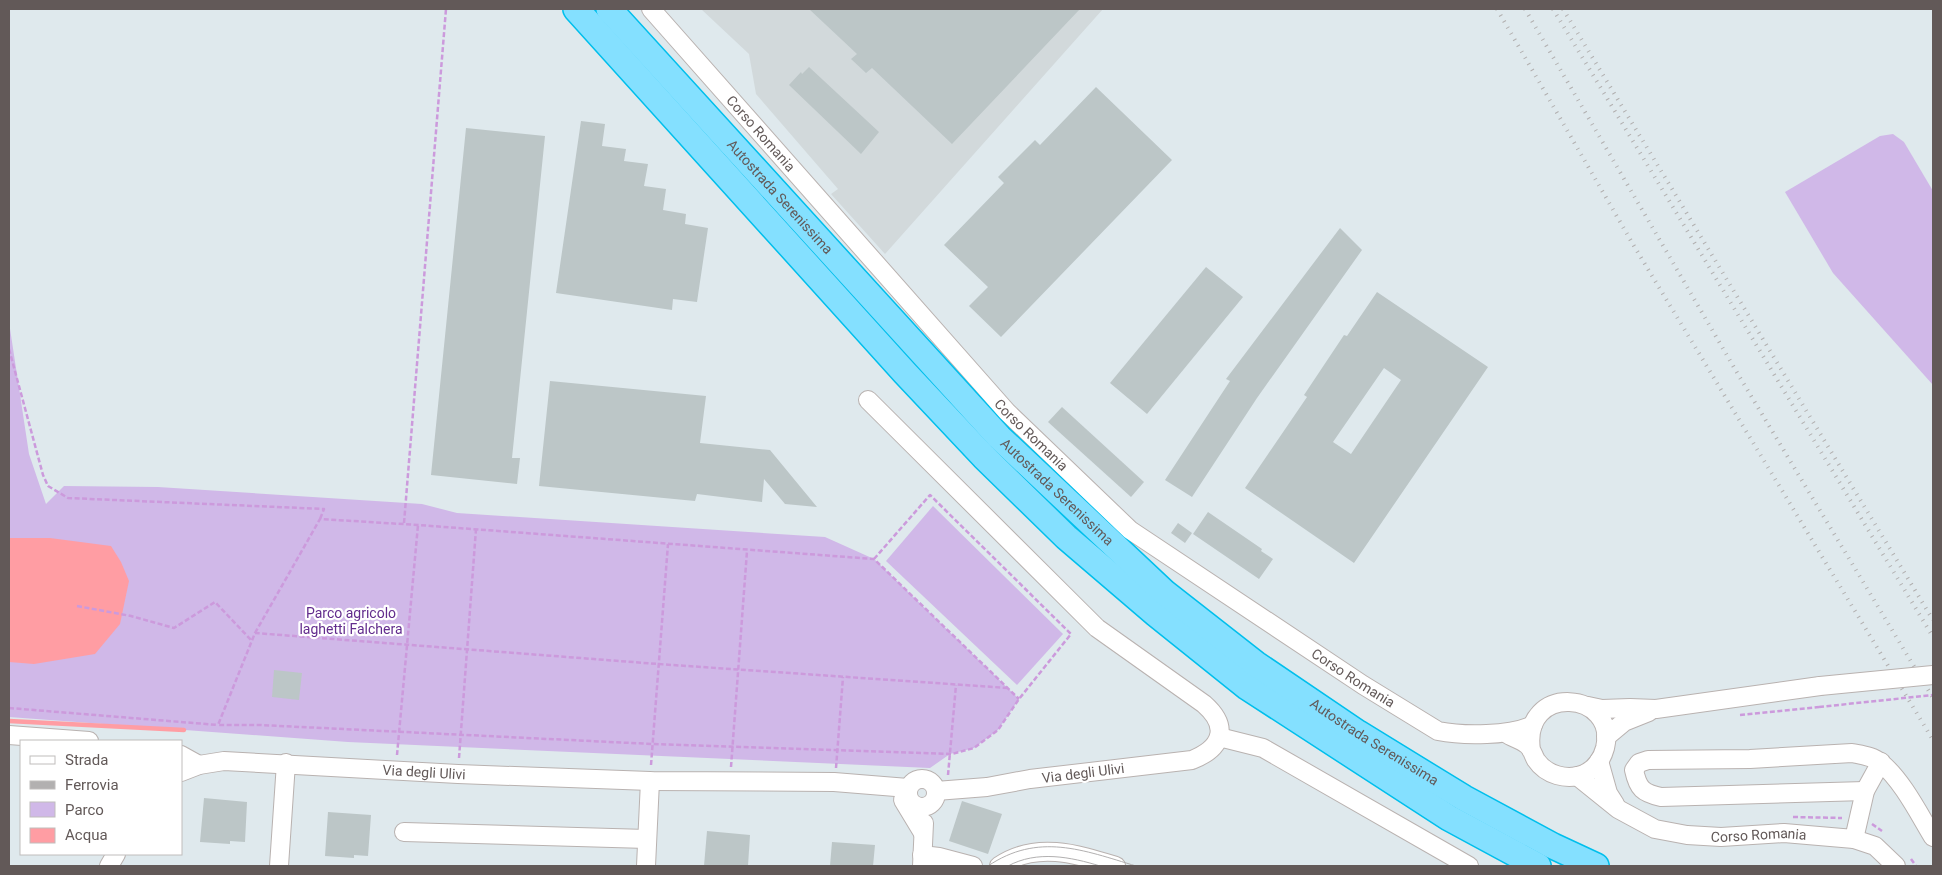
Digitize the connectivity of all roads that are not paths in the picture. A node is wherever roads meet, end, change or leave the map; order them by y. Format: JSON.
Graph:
{"nodes":[{"id":1,"x":576,"y":9,"type":"edge"},
{"id":2,"x":609,"y":9,"type":"edge"},
{"id":3,"x":651,"y":9,"type":"edge"},
{"id":4,"x":868,"y":400,"type":"dead end"},
{"id":5,"x":1933,"y":675,"type":"edge"},
{"id":6,"x":1588,"y":706,"type":"junction"},
{"id":7,"x":1656,"y":709,"type":"junction"},
{"id":8,"x":1533,"y":724,"type":"junction"},
{"id":9,"x":1506,"y":733,"type":"junction"},
{"id":10,"x":9,"y":735,"type":"edge"},
{"id":11,"x":1219,"y":737,"type":"junction"},
{"id":12,"x":1606,"y":737,"type":"junction"},
{"id":13,"x":76,"y":740,"type":"edge"},
{"id":14,"x":1531,"y":750,"type":"junction"},
{"id":15,"x":182,"y":756,"type":"edge"},
{"id":16,"x":1599,"y":761,"type":"junction"},
{"id":17,"x":1881,"y":762,"type":"junction"},
{"id":18,"x":286,"y":763,"type":"junction"},
{"id":19,"x":199,"y":764,"type":"junction"},
{"id":20,"x":182,"y":772,"type":"edge"},
{"id":21,"x":1577,"y":776,"type":"junction"},
{"id":22,"x":650,"y":781,"type":"junction"},
{"id":23,"x":887,"y":786,"type":"junction"},
{"id":24,"x":908,"y":788,"type":"junction"},
{"id":25,"x":942,"y":790,"type":"junction"},
{"id":26,"x":1865,"y":791,"type":"junction"},
{"id":27,"x":924,"y":808,"type":"junction"},
{"id":28,"x":1618,"y":809,"type":"junction"},
{"id":29,"x":404,"y":832,"type":"dead end"},
{"id":30,"x":924,"y":834,"type":"junction"},
{"id":31,"x":1933,"y":837,"type":"edge"},
{"id":32,"x":647,"y":839,"type":"junction"},
{"id":33,"x":1854,"y":839,"type":"junction"},
{"id":34,"x":115,"y":855,"type":"edge"},
{"id":35,"x":922,"y":861,"type":"edge"},
{"id":36,"x":109,"y":866,"type":"edge"},
{"id":37,"x":279,"y":866,"type":"edge"},
{"id":38,"x":646,"y":866,"type":"edge"},
{"id":39,"x":973,"y":866,"type":"edge"},
{"id":40,"x":999,"y":866,"type":"edge"},
{"id":41,"x":1116,"y":866,"type":"edge"},
{"id":42,"x":1469,"y":866,"type":"edge"},
{"id":43,"x":1538,"y":866,"type":"edge"},
{"id":44,"x":1596,"y":866,"type":"edge"},
{"id":45,"x":1896,"y":866,"type":"edge"}],
"edges":[{"from":1,"to":43,"type":"highway","name":"Autostrada Serenissima"},
{"from":2,"to":44,"type":"highway","name":"Autostrada Serenissima"},
{"from":3,"to":9,"type":"street","name":"Corso Romania"},
{"from":4,"to":11,"type":"street"},
{"from":5,"to":7,"type":"street","bridge":true},
{"from":6,"to":7,"type":"street"},
{"from":6,"to":8,"type":"street"},
{"from":6,"to":12,"type":"street"},
{"from":7,"to":12,"type":"street"},
{"from":8,"to":9,"type":"street","name":"Corso Romania"},
{"from":8,"to":14,"type":"street"},
{"from":9,"to":14,"type":"street","name":"Corso Romania"},
{"from":10,"to":13,"type":"street"},
{"from":11,"to":25,"type":"street","name":"Via degli Ulivi"},
{"from":11,"to":42,"type":"street"},
{"from":12,"to":16,"type":"street"},
{"from":14,"to":21,"type":"street"},
{"from":15,"to":19,"type":"street"},
{"from":16,"to":21,"type":"street"},
{"from":16,"to":28,"type":"street"},
{"from":17,"to":26,"type":"street"},
{"from":17,"to":26,"type":"street"},
{"from":17,"to":31,"type":"street"},
{"from":18,"to":19,"type":"street","name":"Via degli Ulivi"},
{"from":18,"to":22,"type":"street","name":"Via degli Ulivi"},
{"from":18,"to":37,"type":"street"},
{"from":19,"to":20,"type":"street","name":"Via degli Ulivi"},
{"from":21,"to":28,"type":"street","name":"Corso Romania"},
{"from":22,"to":23,"type":"street","name":"Via degli Ulivi"},
{"from":22,"to":32,"type":"street"},
{"from":23,"to":24,"type":"street","name":"Via degli Ulivi"},
{"from":23,"to":30,"type":"street"},
{"from":24,"to":25,"type":"street"},
{"from":24,"to":27,"type":"street"},
{"from":25,"to":27,"type":"street"},
{"from":26,"to":33,"type":"street"},
{"from":27,"to":30,"type":"street"},
{"from":28,"to":33,"type":"street","name":"Corso Romania"},
{"from":29,"to":32,"type":"street"},
{"from":30,"to":35,"type":"street"},
{"from":32,"to":38,"type":"street"},
{"from":33,"to":45,"type":"street","name":"Corso Romania"},
{"from":34,"to":36,"type":"street"},
{"from":35,"to":39,"type":"street"},
{"from":40,"to":41,"type":"street"}]}
